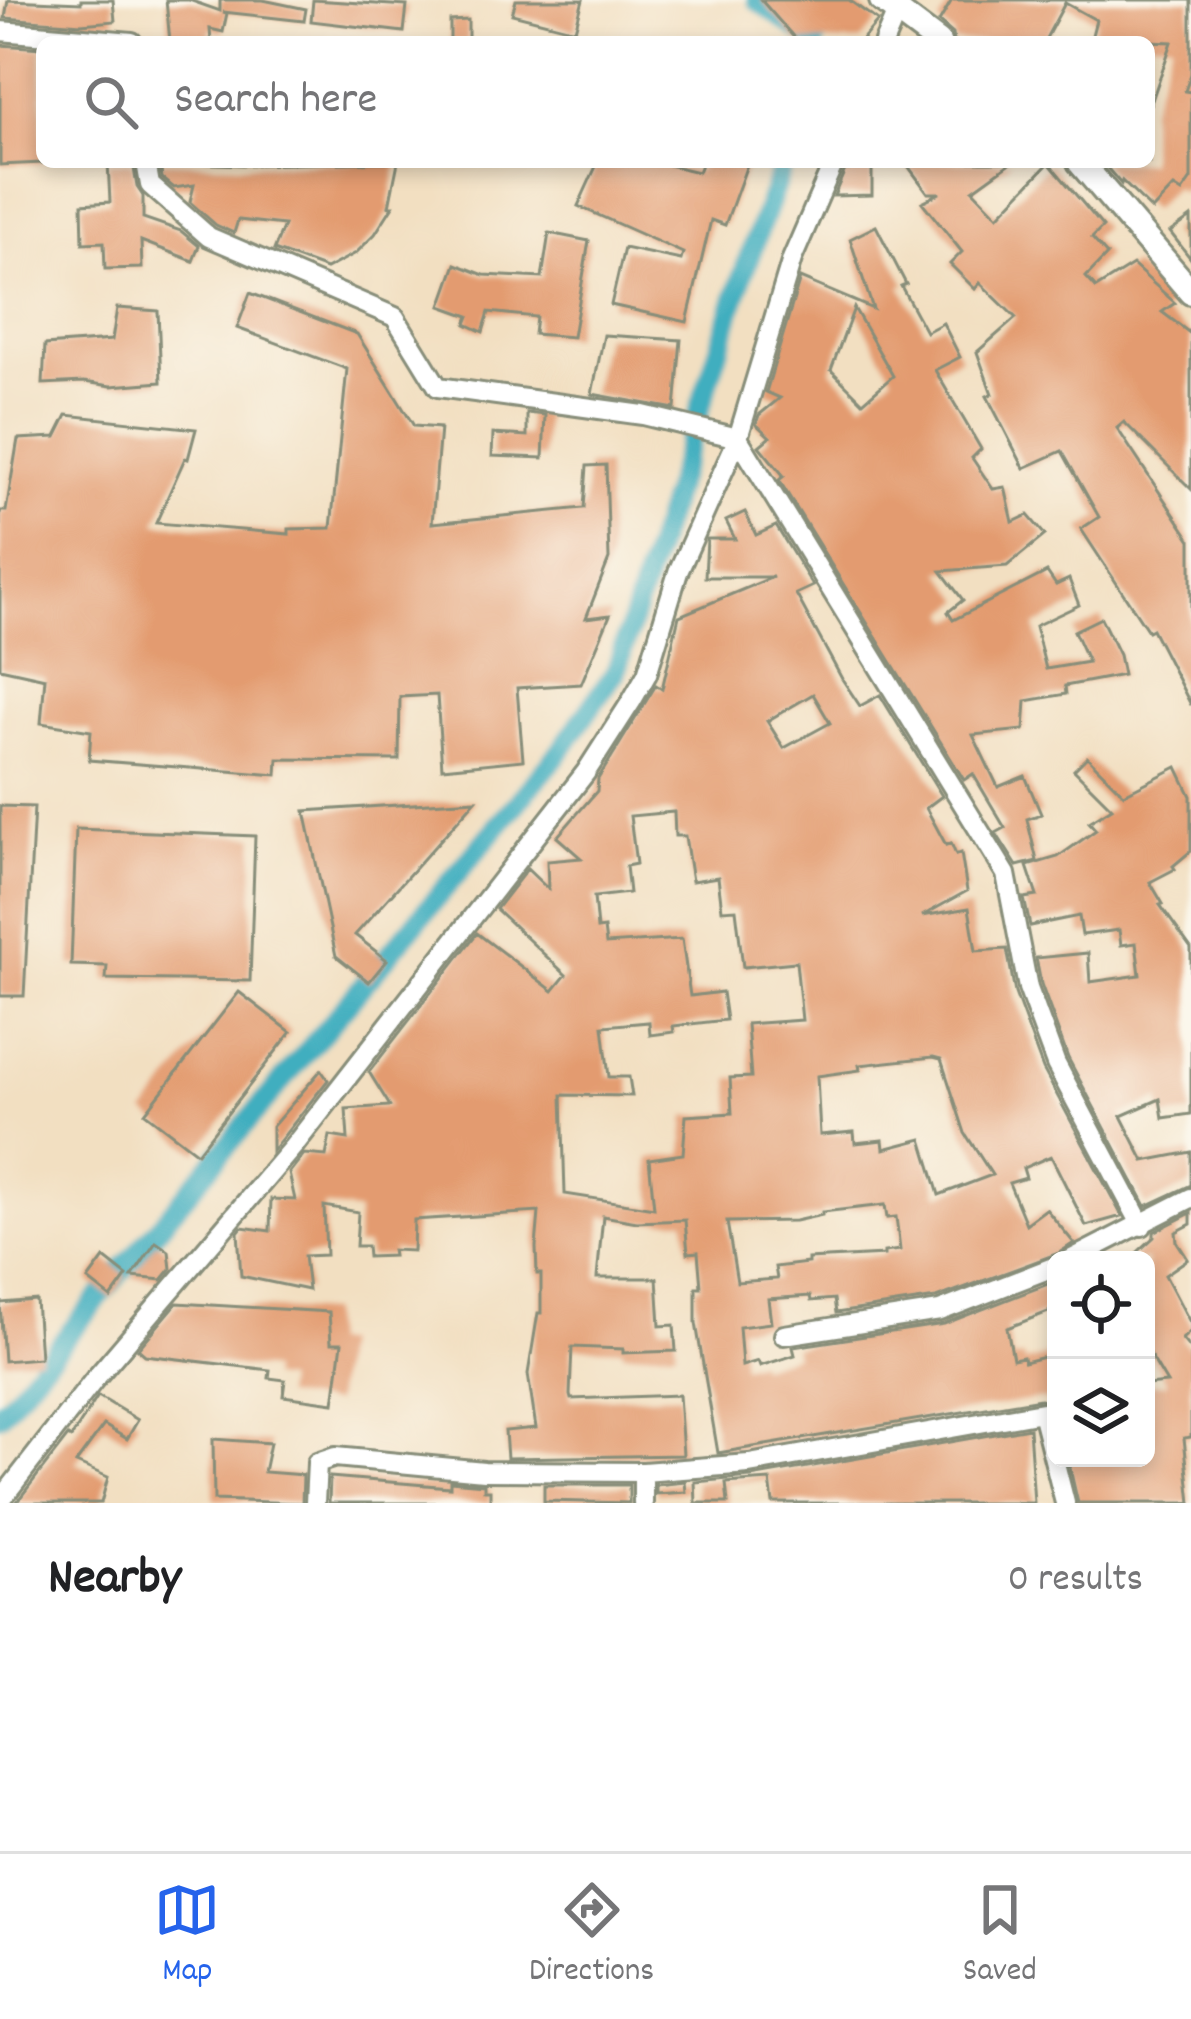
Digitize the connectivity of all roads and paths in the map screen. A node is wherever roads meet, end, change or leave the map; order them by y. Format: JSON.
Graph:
{"nodes":[{"id":1,"x":894,"y":5,"type":"edge"},
{"id":2,"x":0,"y":31,"type":"edge"},
{"id":3,"x":60,"y":36,"type":"edge"},
{"id":4,"x":886,"y":36,"type":"edge"},
{"id":5,"x":931,"y":36,"type":"edge"},
{"id":6,"x":147,"y":168,"type":"edge"},
{"id":7,"x":831,"y":168,"type":"edge"},
{"id":8,"x":1085,"y":168,"type":"edge"},
{"id":9,"x":1191,"y":292,"type":"edge"},
{"id":10,"x":738,"y":438,"type":"junction"},
{"id":11,"x":1191,"y":1198,"type":"edge"},
{"id":12,"x":1142,"y":1226,"type":"junction"},
{"id":13,"x":1089,"y":1251,"type":"edge"},
{"id":14,"x":1047,"y":1269,"type":"edge"},
{"id":15,"x":784,"y":1335,"type":"dead end"},
{"id":16,"x":643,"y":1472,"type":"junction"},
{"id":17,"x":0,"y":1501,"type":"edge"},
{"id":18,"x":315,"y":1503,"type":"edge"},
{"id":19,"x":643,"y":1503,"type":"edge"},
{"id":20,"x":1065,"y":1503,"type":"edge"}],
"edges":[{"from":1,"to":4,"type":"street"},
{"from":1,"to":5,"type":"street"},
{"from":2,"to":3,"type":"street"},
{"from":6,"to":10,"type":"street"},
{"from":7,"to":10,"type":"street"},
{"from":8,"to":9,"type":"street"},
{"from":10,"to":12,"type":"street"},
{"from":10,"to":17,"type":"street"},
{"from":11,"to":12,"type":"street"},
{"from":12,"to":13,"type":"street"},
{"from":14,"to":15,"type":"street"},
{"from":16,"to":18,"type":"street"},
{"from":16,"to":19,"type":"street"},
{"from":16,"to":20,"type":"street"}]}
